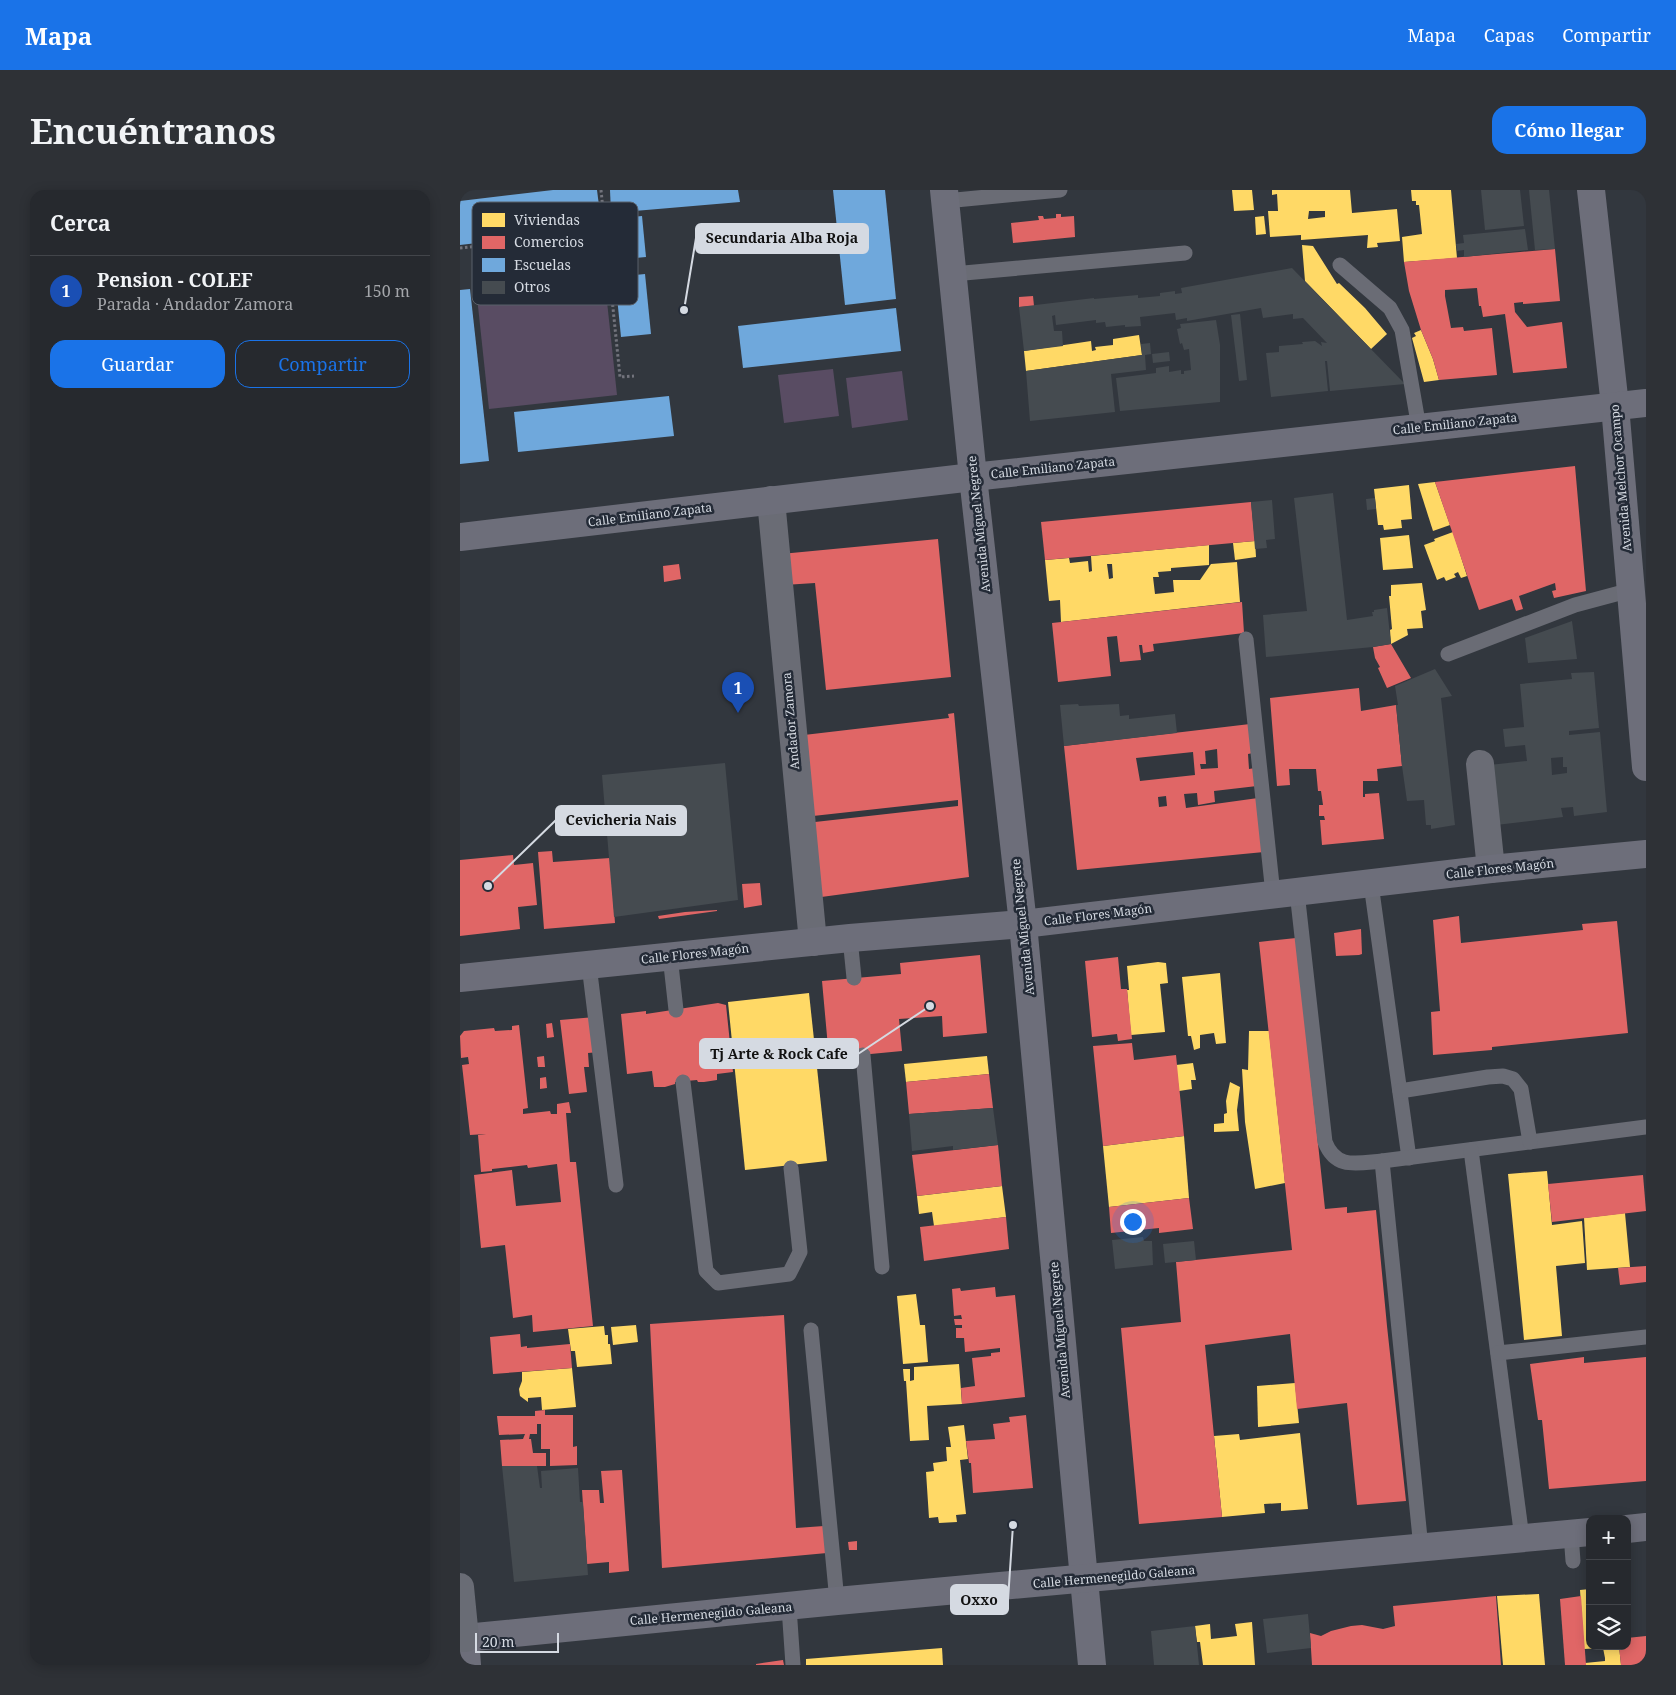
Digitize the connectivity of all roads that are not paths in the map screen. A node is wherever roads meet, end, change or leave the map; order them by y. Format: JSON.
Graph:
{"nodes":[{"id":1,"x":1060,"y":190,"type":"edge"},
{"id":2,"x":1592,"y":190,"type":"edge"},
{"id":3,"x":945,"y":196,"type":"edge"},
{"id":4,"x":1185,"y":253,"type":"dead end"},
{"id":5,"x":1340,"y":265,"type":"dead end"},
{"id":6,"x":953,"y":274,"type":"junction"},
{"id":7,"x":1646,"y":404,"type":"edge"},
{"id":8,"x":1614,"y":406,"type":"junction"},
{"id":9,"x":1419,"y":428,"type":"junction"},
{"id":10,"x":973,"y":477,"type":"junction"},
{"id":11,"x":771,"y":500,"type":"junction"},
{"id":12,"x":460,"y":537,"type":"edge"},
{"id":13,"x":1631,"y":590,"type":"junction"},
{"id":14,"x":1246,"y":639,"type":"dead end"},
{"id":15,"x":1448,"y":654,"type":"dead end"},
{"id":16,"x":1642,"y":685,"type":"edge"},
{"id":17,"x":1480,"y":764,"type":"dead end"},
{"id":18,"x":1646,"y":767,"type":"edge"},
{"id":19,"x":1646,"y":854,"type":"edge"},
{"id":20,"x":1491,"y":869,"type":"junction"},
{"id":21,"x":1371,"y":884,"type":"junction"},
{"id":22,"x":1285,"y":893,"type":"junction"},
{"id":23,"x":1023,"y":924,"type":"junction"},
{"id":24,"x":850,"y":938,"type":"junction"},
{"id":25,"x":813,"y":942,"type":"junction"},
{"id":26,"x":670,"y":956,"type":"junction"},
{"id":27,"x":589,"y":965,"type":"junction"},
{"id":28,"x":460,"y":978,"type":"edge"},
{"id":29,"x":854,"y":978,"type":"dead end"},
{"id":30,"x":676,"y":1010,"type":"dead end"},
{"id":31,"x":862,"y":1055,"type":"dead end"},
{"id":32,"x":683,"y":1082,"type":"dead end"},
{"id":33,"x":1400,"y":1091,"type":"junction"},
{"id":34,"x":1646,"y":1127,"type":"edge"},
{"id":35,"x":1530,"y":1142,"type":"junction"},
{"id":36,"x":1471,"y":1150,"type":"junction"},
{"id":37,"x":1410,"y":1158,"type":"junction"},
{"id":38,"x":1382,"y":1161,"type":"junction"},
{"id":39,"x":792,"y":1168,"type":"dead end"},
{"id":40,"x":616,"y":1186,"type":"dead end"},
{"id":41,"x":882,"y":1267,"type":"dead end"},
{"id":42,"x":811,"y":1330,"type":"dead end"},
{"id":43,"x":1646,"y":1337,"type":"edge"},
{"id":44,"x":1498,"y":1353,"type":"junction"},
{"id":45,"x":1646,"y":1527,"type":"edge"},
{"id":46,"x":1631,"y":1529,"type":"edge"},
{"id":47,"x":1580,"y":1533,"type":"edge"},
{"id":48,"x":1522,"y":1538,"type":"junction"},
{"id":49,"x":1421,"y":1548,"type":"junction"},
{"id":50,"x":1573,"y":1561,"type":"dead end"},
{"id":51,"x":1083,"y":1580,"type":"junction"},
{"id":52,"x":460,"y":1587,"type":"edge"},
{"id":53,"x":837,"y":1602,"type":"junction"},
{"id":54,"x":790,"y":1607,"type":"junction"},
{"id":55,"x":462,"y":1638,"type":"edge"},
{"id":56,"x":467,"y":1665,"type":"edge"},
{"id":57,"x":793,"y":1665,"type":"edge"},
{"id":58,"x":1092,"y":1665,"type":"edge"}],
"edges":[{"from":1,"to":3,"type":"lane"},
{"from":2,"to":8,"type":"street","name":"Avenida Melchor Ocampo"},
{"from":3,"to":6,"type":"street","name":"Avenida Miguel Negrete"},
{"from":4,"to":6,"type":"lane"},
{"from":5,"to":9,"type":"lane"},
{"from":6,"to":10,"type":"street","name":"Avenida Miguel Negrete"},
{"from":7,"to":8,"type":"street","name":"Calle Emiliano Zapata"},
{"from":8,"to":9,"type":"street","name":"Calle Emiliano Zapata"},
{"from":8,"to":13,"type":"street","name":"Avenida Melchor Ocampo"},
{"from":9,"to":10,"type":"street","name":"Calle Emiliano Zapata"},
{"from":10,"to":11,"type":"street","name":"Calle Emiliano Zapata"},
{"from":10,"to":23,"type":"street","name":"Avenida Miguel Negrete"},
{"from":11,"to":12,"type":"street","name":"Calle Emiliano Zapata"},
{"from":11,"to":25,"type":"street","name":"Andador Zamora"},
{"from":13,"to":15,"type":"lane"},
{"from":13,"to":16,"type":"street","name":"Avenida Melchor Ocampo"},
{"from":14,"to":22,"type":"lane"},
{"from":16,"to":18,"type":"street","name":"Avenida Melchor Ocampo"},
{"from":17,"to":20,"type":"street"},
{"from":19,"to":20,"type":"street","name":"Calle Flores Magón"},
{"from":20,"to":21,"type":"street","name":"Calle Flores Magón"},
{"from":21,"to":22,"type":"street","name":"Calle Flores Magón"},
{"from":21,"to":33,"type":"lane"},
{"from":22,"to":23,"type":"street","name":"Calle Flores Magón"},
{"from":22,"to":38,"type":"lane"},
{"from":23,"to":24,"type":"street","name":"Calle Flores Magón"},
{"from":23,"to":51,"type":"street","name":"Avenida Miguel Negrete"},
{"from":24,"to":25,"type":"street","name":"Calle Flores Magón"},
{"from":24,"to":29,"type":"lane"},
{"from":25,"to":26,"type":"street","name":"Calle Flores Magón"},
{"from":26,"to":27,"type":"street","name":"Calle Flores Magón"},
{"from":26,"to":30,"type":"lane"},
{"from":27,"to":28,"type":"street","name":"Calle Flores Magón"},
{"from":27,"to":40,"type":"lane"},
{"from":31,"to":41,"type":"lane"},
{"from":32,"to":39,"type":"lane"},
{"from":33,"to":35,"type":"lane"},
{"from":33,"to":37,"type":"lane"},
{"from":34,"to":35,"type":"lane"},
{"from":35,"to":36,"type":"lane"},
{"from":36,"to":37,"type":"lane"},
{"from":36,"to":44,"type":"lane"},
{"from":37,"to":38,"type":"lane"},
{"from":38,"to":49,"type":"lane"},
{"from":42,"to":53,"type":"lane"},
{"from":43,"to":44,"type":"lane"},
{"from":44,"to":48,"type":"lane"},
{"from":45,"to":46,"type":"street"},
{"from":47,"to":48,"type":"street","name":"Calle Hermenegildo Galeana"},
{"from":47,"to":50,"type":"lane"},
{"from":48,"to":49,"type":"street","name":"Calle Hermenegildo Galeana"},
{"from":49,"to":51,"type":"street","name":"Calle Hermenegildo Galeana"},
{"from":51,"to":53,"type":"street","name":"Calle Hermenegildo Galeana"},
{"from":51,"to":58,"type":"street","name":"Avenida Miguel Negrete"},
{"from":52,"to":55,"type":"main road"},
{"from":53,"to":54,"type":"street","name":"Calle Hermenegildo Galeana"},
{"from":54,"to":55,"type":"street","name":"Calle Hermenegildo Galeana"},
{"from":54,"to":57,"type":"lane"},
{"from":55,"to":56,"type":"street"}]}
